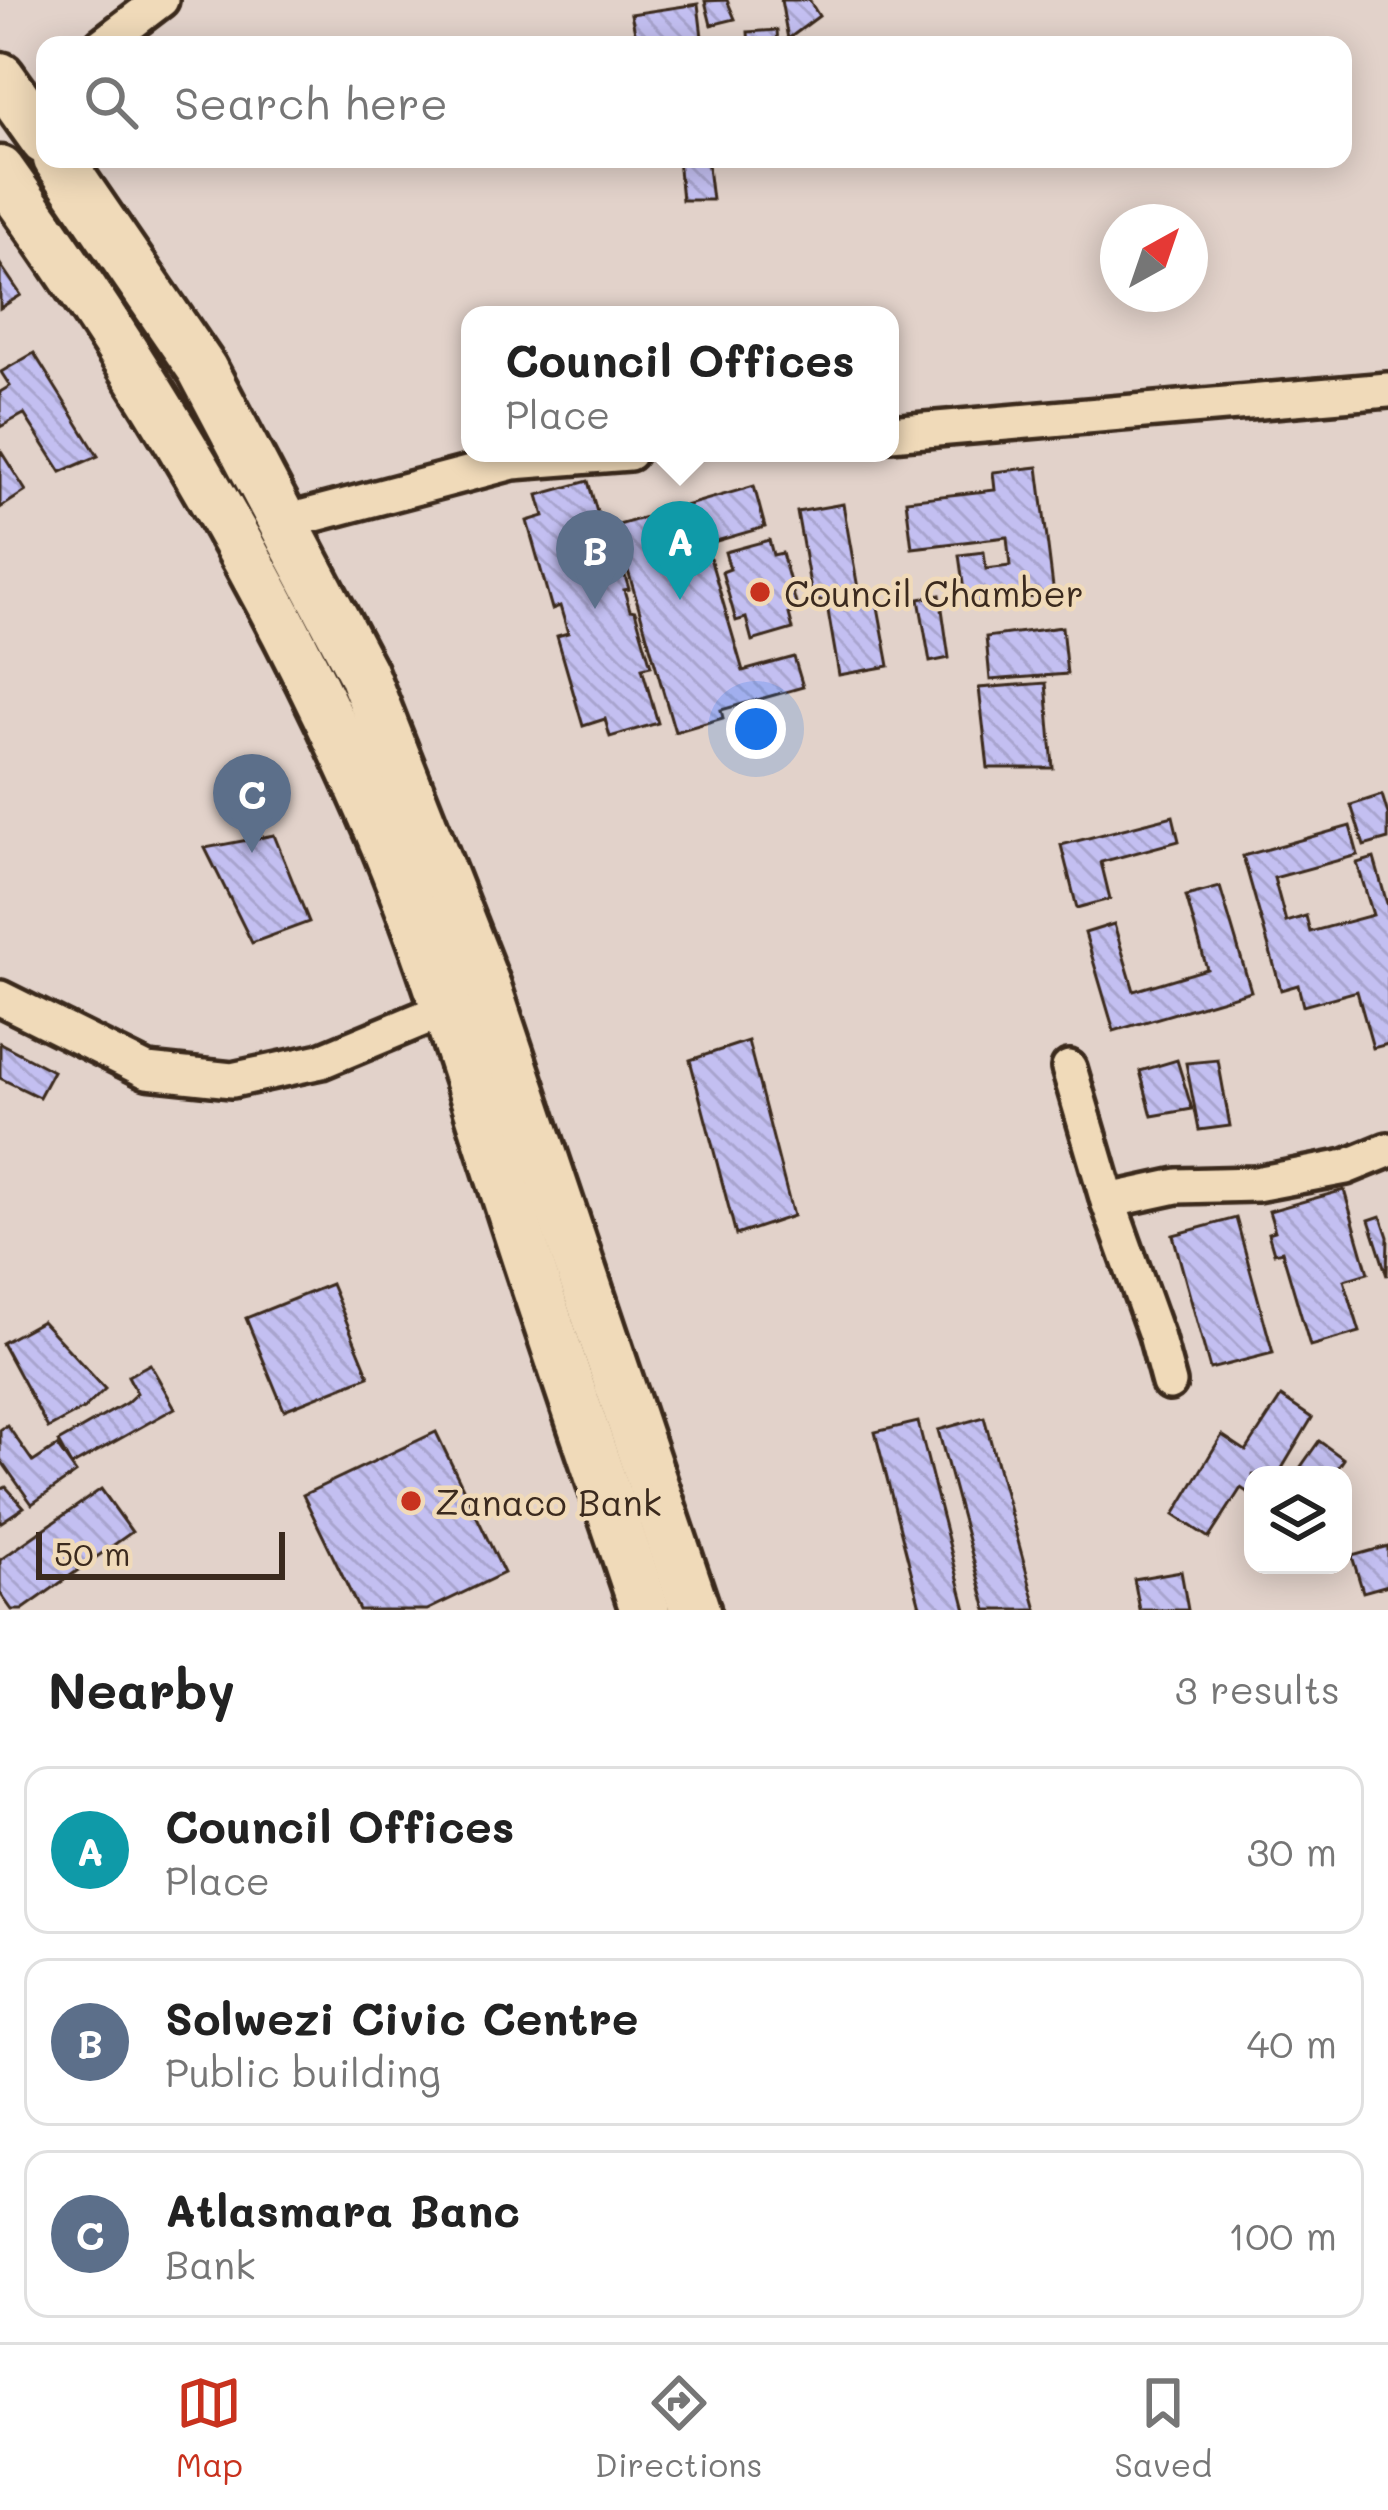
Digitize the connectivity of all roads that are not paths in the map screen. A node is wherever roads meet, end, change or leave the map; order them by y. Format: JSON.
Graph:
{"nodes":[{"id":1,"x":161,"y":0,"type":"edge"},
{"id":2,"x":114,"y":36,"type":"edge"},
{"id":3,"x":64,"y":168,"type":"edge"},
{"id":4,"x":0,"y":171,"type":"edge"},
{"id":5,"x":1388,"y":390,"type":"edge"},
{"id":6,"x":899,"y":432,"type":"edge"},
{"id":7,"x":513,"y":462,"type":"edge"},
{"id":8,"x":285,"y":522,"type":"junction"},
{"id":9,"x":0,"y":998,"type":"edge"},
{"id":10,"x":446,"y":1010,"type":"junction"},
{"id":11,"x":1070,"y":1068,"type":"dead end"},
{"id":12,"x":1388,"y":1152,"type":"edge"},
{"id":13,"x":1108,"y":1201,"type":"junction"},
{"id":14,"x":1169,"y":1383,"type":"dead end"},
{"id":15,"x":645,"y":1610,"type":"edge"},
{"id":16,"x":695,"y":1610,"type":"edge"}],
"edges":[{"from":1,"to":2,"type":"street"},
{"from":3,"to":8,"type":"highway"},
{"from":4,"to":10,"type":"highway"},
{"from":5,"to":6,"type":"street"},
{"from":7,"to":8,"type":"street"},
{"from":8,"to":16,"type":"highway"},
{"from":9,"to":10,"type":"street"},
{"from":10,"to":15,"type":"highway"},
{"from":11,"to":13,"type":"street"},
{"from":12,"to":13,"type":"street"},
{"from":13,"to":14,"type":"street"}]}
